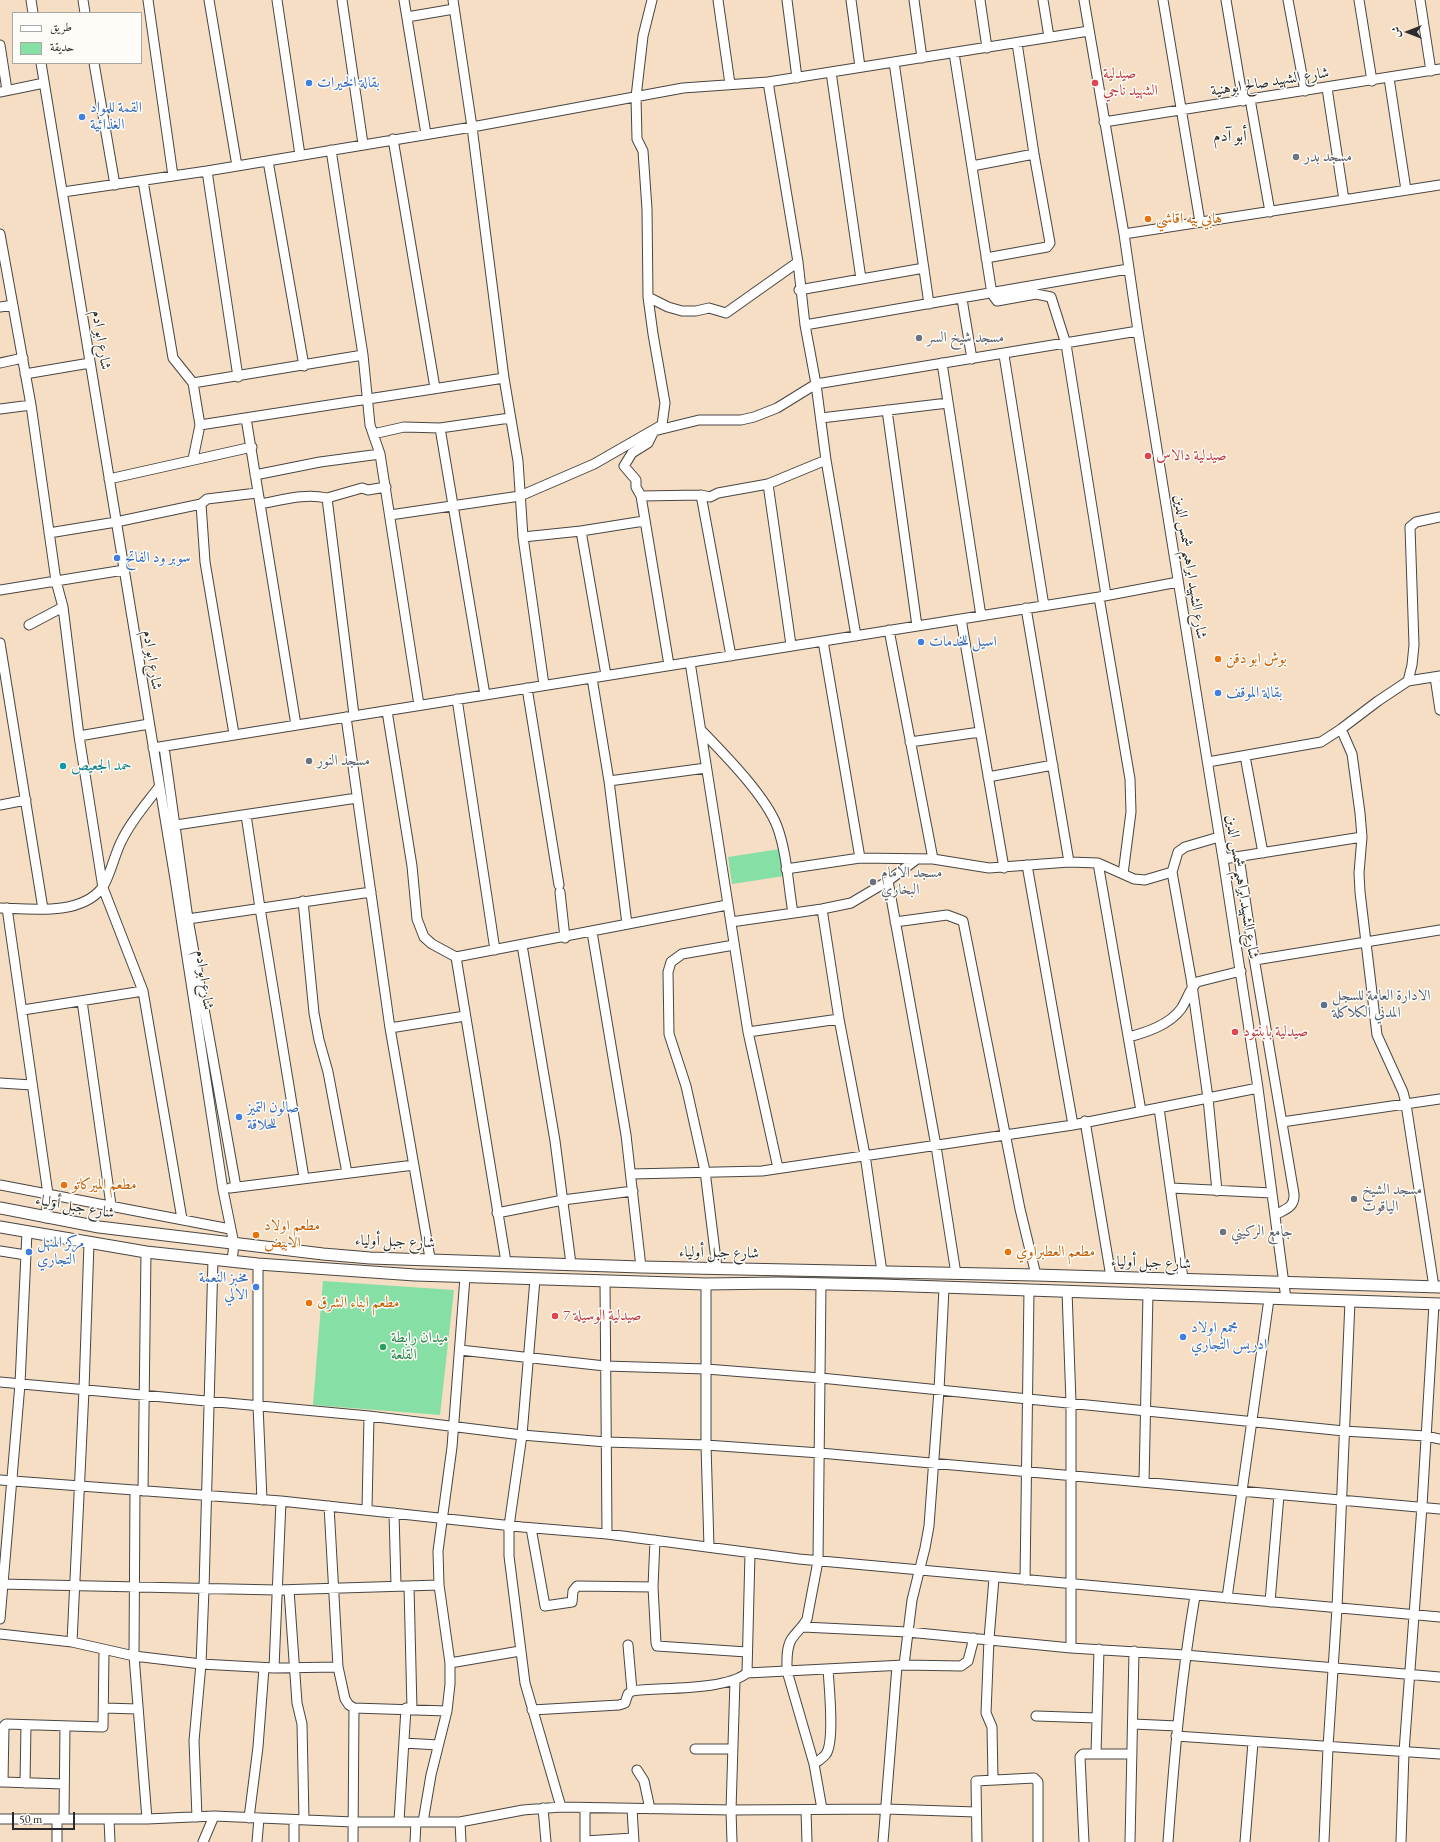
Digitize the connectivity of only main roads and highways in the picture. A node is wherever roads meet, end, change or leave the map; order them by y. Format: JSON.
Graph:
{"nodes":[{"id":1,"x":0,"y":1208,"type":"edge"},
{"id":2,"x":0,"y":1227,"type":"edge"},
{"id":3,"x":1437,"y":1287,"type":"edge"},
{"id":4,"x":1437,"y":1304,"type":"edge"}],
"edges":[{"from":1,"to":3,"type":"main road","name":"شارع جبل أولياء"},
{"from":2,"to":4,"type":"main road","name":"شارع جبل أولياء"}]}
